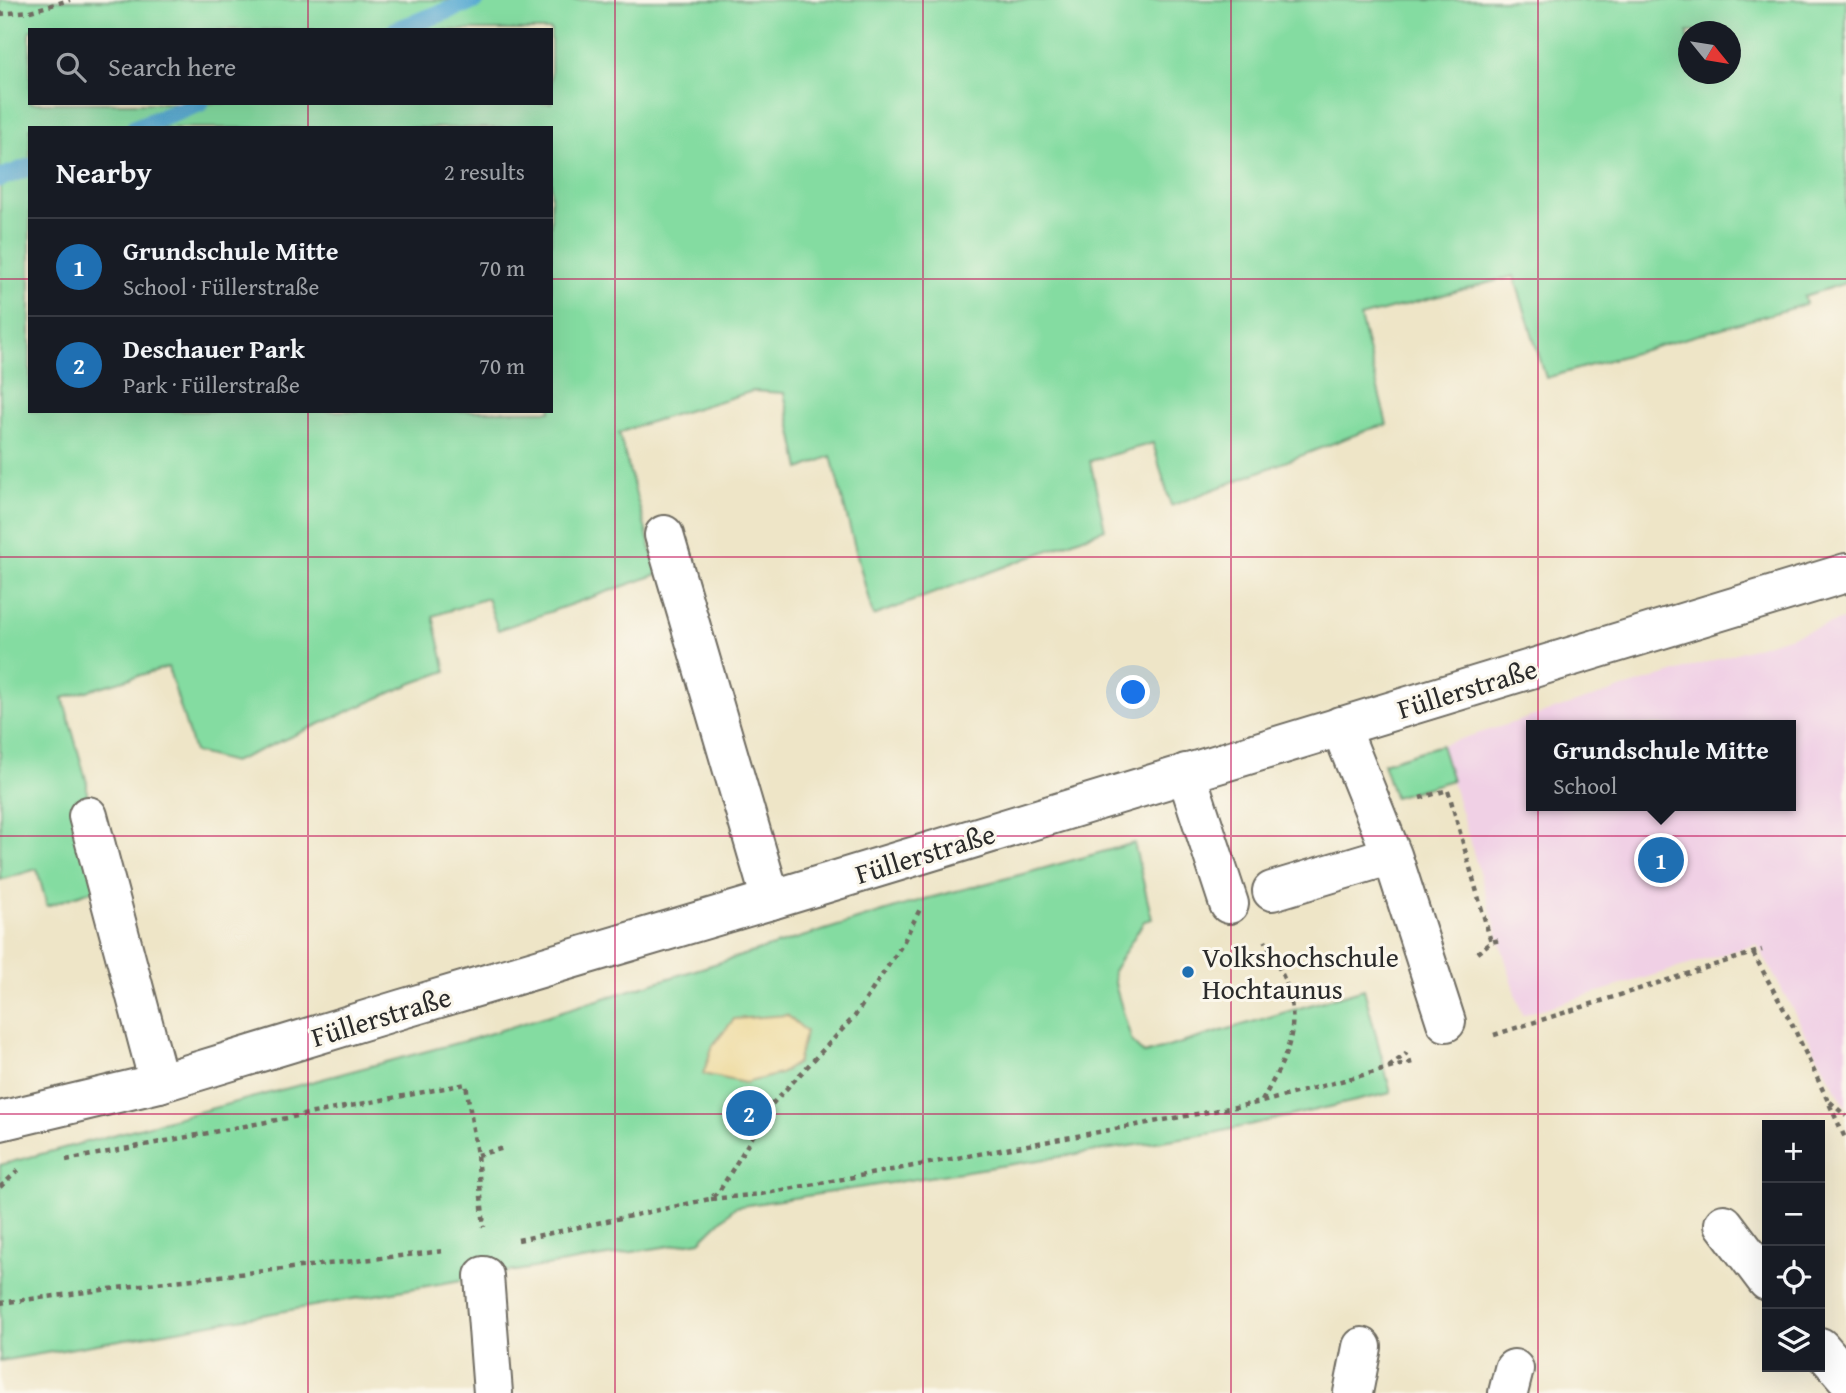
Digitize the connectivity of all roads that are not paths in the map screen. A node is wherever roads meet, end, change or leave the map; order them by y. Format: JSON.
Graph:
{"nodes":[{"id":1,"x":664,"y":535,"type":"dead end"},
{"id":2,"x":1846,"y":573,"type":"edge"},
{"id":3,"x":1340,"y":726,"type":"junction"},
{"id":4,"x":1186,"y":773,"type":"junction"},
{"id":5,"x":88,"y":816,"type":"dead end"},
{"id":6,"x":1392,"y":855,"type":"junction"},
{"id":7,"x":1272,"y":891,"type":"dead end"},
{"id":8,"x":771,"y":900,"type":"junction"},
{"id":9,"x":1229,"y":904,"type":"road end"},
{"id":10,"x":1446,"y":1022,"type":"dead end"},
{"id":11,"x":159,"y":1083,"type":"junction"},
{"id":12,"x":0,"y":1121,"type":"edge"},
{"id":13,"x":1724,"y":1224,"type":"dead end"},
{"id":14,"x":485,"y":1261,"type":"road end"},
{"id":15,"x":1762,"y":1274,"type":"edge"},
{"id":16,"x":1362,"y":1348,"type":"dead end"},
{"id":17,"x":1825,"y":1353,"type":"edge"},
{"id":18,"x":1846,"y":1377,"type":"edge"},
{"id":19,"x":493,"y":1393,"type":"edge"},
{"id":20,"x":1353,"y":1393,"type":"edge"}],
"edges":[{"from":1,"to":8,"type":"main road"},
{"from":2,"to":3,"type":"main road","name":"Füllerstraße"},
{"from":3,"to":4,"type":"main road","name":"Füllerstraße"},
{"from":3,"to":6,"type":"main road"},
{"from":4,"to":8,"type":"main road","name":"Füllerstraße"},
{"from":4,"to":9,"type":"main road"},
{"from":5,"to":11,"type":"main road"},
{"from":6,"to":7,"type":"main road"},
{"from":6,"to":10,"type":"main road"},
{"from":8,"to":11,"type":"main road","name":"Füllerstraße"},
{"from":11,"to":12,"type":"main road","name":"Füllerstraße"},
{"from":13,"to":15,"type":"main road"},
{"from":14,"to":19,"type":"main road"},
{"from":16,"to":20,"type":"main road"},
{"from":17,"to":18,"type":"main road"}]}
